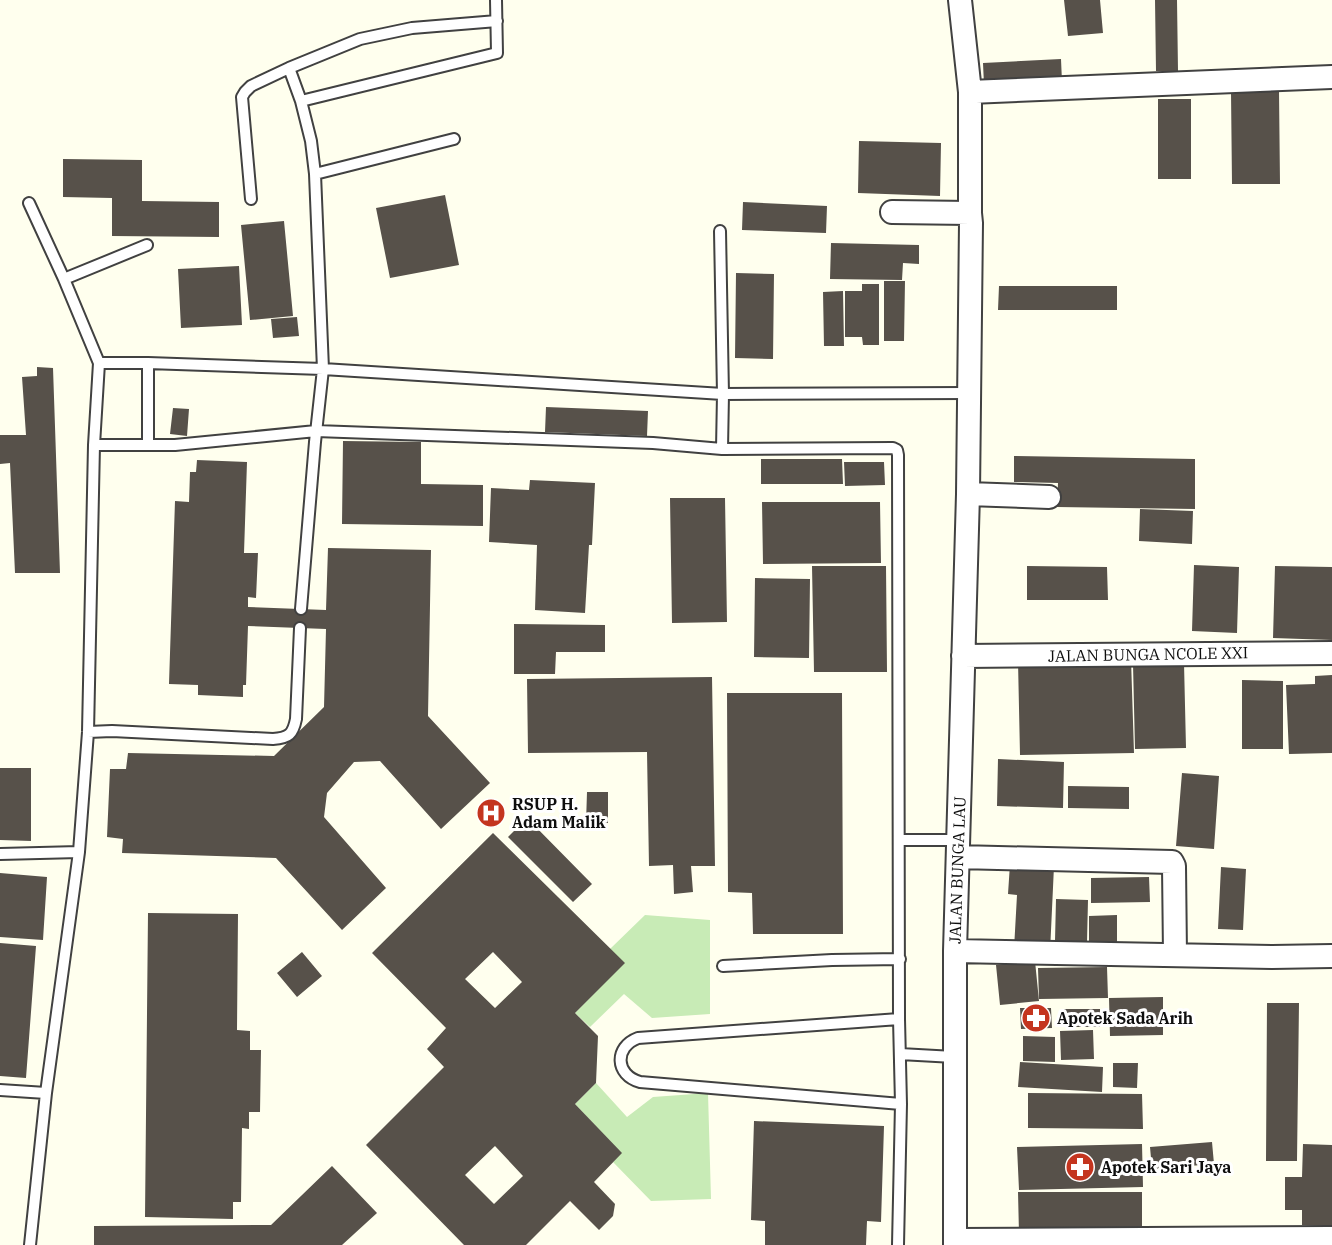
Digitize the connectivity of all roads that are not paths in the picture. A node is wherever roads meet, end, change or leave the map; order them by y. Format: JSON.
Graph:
{"nodes":[{"id":1,"x":496,"y":0,"type":"edge"},
{"id":2,"x":960,"y":0,"type":"edge"},
{"id":3,"x":497,"y":21,"type":"junction"},
{"id":4,"x":289,"y":68,"type":"junction"},
{"id":5,"x":1332,"y":77,"type":"edge"},
{"id":6,"x":970,"y":92,"type":"junction"},
{"id":7,"x":301,"y":101,"type":"junction"},
{"id":8,"x":454,"y":139,"type":"dead end"},
{"id":9,"x":315,"y":174,"type":"junction"},
{"id":10,"x":251,"y":199,"type":"dead end"},
{"id":11,"x":29,"y":203,"type":"dead end"},
{"id":12,"x":892,"y":212,"type":"dead end"},
{"id":13,"x":970,"y":213,"type":"junction"},
{"id":14,"x":720,"y":231,"type":"dead end"},
{"id":15,"x":147,"y":245,"type":"dead end"},
{"id":16,"x":64,"y":279,"type":"junction"},
{"id":17,"x":99,"y":363,"type":"junction"},
{"id":18,"x":148,"y":363,"type":"junction"},
{"id":19,"x":323,"y":369,"type":"junction"},
{"id":20,"x":970,"y":393,"type":"junction"},
{"id":21,"x":723,"y":394,"type":"junction"},
{"id":22,"x":316,"y":431,"type":"junction"},
{"id":23,"x":148,"y":444,"type":"junction"},
{"id":24,"x":94,"y":446,"type":"junction"},
{"id":25,"x":722,"y":448,"type":"junction"},
{"id":26,"x":968,"y":494,"type":"junction"},
{"id":27,"x":1049,"y":497,"type":"dead end"},
{"id":28,"x":301,"y":609,"type":"dead end"},
{"id":29,"x":300,"y":628,"type":"dead end"},
{"id":30,"x":1332,"y":653,"type":"edge"},
{"id":31,"x":963,"y":656,"type":"junction"},
{"id":32,"x":88,"y":732,"type":"junction"},
{"id":33,"x":900,"y":840,"type":"junction"},
{"id":34,"x":958,"y":848,"type":"junction"},
{"id":35,"x":79,"y":852,"type":"junction"},
{"id":36,"x":0,"y":854,"type":"edge"},
{"id":37,"x":955,"y":951,"type":"junction"},
{"id":38,"x":1175,"y":955,"type":"junction"},
{"id":39,"x":1332,"y":956,"type":"edge"},
{"id":40,"x":900,"y":959,"type":"junction"},
{"id":41,"x":723,"y":966,"type":"dead end"},
{"id":42,"x":899,"y":1019,"type":"junction"},
{"id":43,"x":900,"y":1054,"type":"junction"},
{"id":44,"x":954,"y":1057,"type":"junction"},
{"id":45,"x":0,"y":1090,"type":"edge"},
{"id":46,"x":46,"y":1093,"type":"junction"},
{"id":47,"x":901,"y":1104,"type":"junction"},
{"id":48,"x":1332,"y":1238,"type":"edge"},
{"id":49,"x":955,"y":1242,"type":"edge"},
{"id":50,"x":30,"y":1245,"type":"edge"},
{"id":51,"x":898,"y":1245,"type":"edge"}],
"edges":[{"from":1,"to":3,"type":"lane"},
{"from":2,"to":6,"type":"street","name":"JALAN BUNGA LAU"},
{"from":3,"to":4,"type":"lane"},
{"from":3,"to":7,"type":"lane"},
{"from":4,"to":7,"type":"lane"},
{"from":4,"to":10,"type":"lane"},
{"from":5,"to":6,"type":"street"},
{"from":6,"to":13,"type":"street","name":"JALAN BUNGA LAU"},
{"from":7,"to":9,"type":"lane"},
{"from":8,"to":9,"type":"lane"},
{"from":9,"to":19,"type":"lane"},
{"from":11,"to":16,"type":"lane"},
{"from":12,"to":13,"type":"street"},
{"from":13,"to":20,"type":"street","name":"JALAN BUNGA LAU"},
{"from":14,"to":21,"type":"lane"},
{"from":15,"to":16,"type":"lane"},
{"from":16,"to":17,"type":"lane"},
{"from":17,"to":18,"type":"lane"},
{"from":17,"to":24,"type":"lane"},
{"from":18,"to":19,"type":"lane"},
{"from":18,"to":23,"type":"lane"},
{"from":19,"to":21,"type":"lane"},
{"from":19,"to":22,"type":"lane"},
{"from":20,"to":21,"type":"lane"},
{"from":20,"to":26,"type":"street","name":"JALAN BUNGA LAU"},
{"from":21,"to":25,"type":"lane"},
{"from":22,"to":23,"type":"lane"},
{"from":22,"to":25,"type":"lane"},
{"from":22,"to":28,"type":"lane"},
{"from":23,"to":24,"type":"lane"},
{"from":24,"to":32,"type":"lane"},
{"from":25,"to":33,"type":"lane"},
{"from":26,"to":27,"type":"street"},
{"from":26,"to":31,"type":"street","name":"JALAN BUNGA LAU"},
{"from":29,"to":32,"type":"lane"},
{"from":30,"to":31,"type":"street","name":"JALAN BUNGA NCOLE XXI"},
{"from":31,"to":34,"type":"street","name":"JALAN BUNGA LAU"},
{"from":32,"to":35,"type":"lane"},
{"from":33,"to":34,"type":"lane"},
{"from":33,"to":40,"type":"lane"},
{"from":34,"to":37,"type":"street","name":"JALAN BUNGA LAU"},
{"from":34,"to":38,"type":"street"},
{"from":35,"to":36,"type":"lane"},
{"from":35,"to":46,"type":"lane"},
{"from":37,"to":38,"type":"street"},
{"from":37,"to":44,"type":"street","name":"JALAN BUNGA LAU"},
{"from":38,"to":39,"type":"street"},
{"from":40,"to":41,"type":"lane"},
{"from":40,"to":42,"type":"lane"},
{"from":42,"to":43,"type":"lane"},
{"from":42,"to":47,"type":"lane"},
{"from":43,"to":44,"type":"lane"},
{"from":43,"to":47,"type":"lane"},
{"from":44,"to":49,"type":"street","name":"JALAN BUNGA LAU"},
{"from":45,"to":46,"type":"lane"},
{"from":46,"to":50,"type":"lane"},
{"from":47,"to":51,"type":"lane"},
{"from":48,"to":49,"type":"street"}]}
